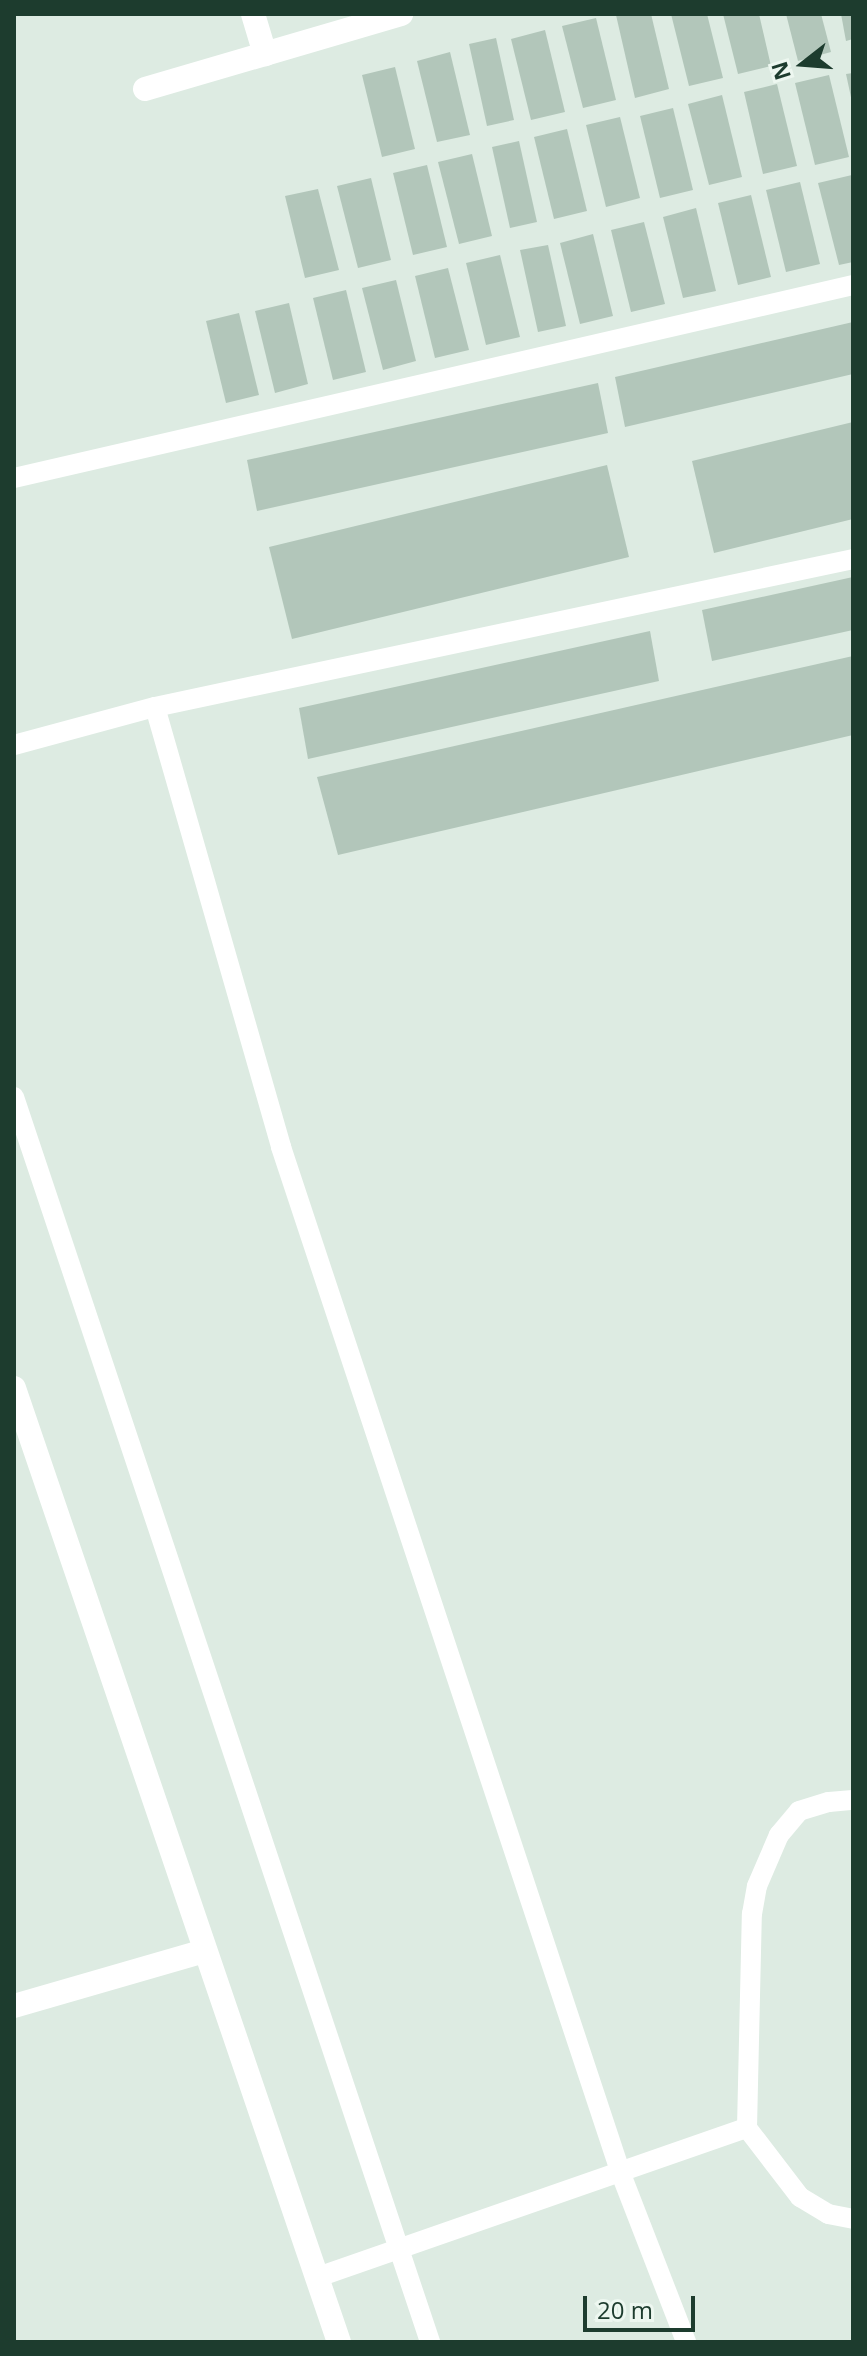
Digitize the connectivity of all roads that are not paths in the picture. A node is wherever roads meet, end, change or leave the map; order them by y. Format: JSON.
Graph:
{"nodes":[{"id":1,"x":253,"y":14,"type":"edge"},
{"id":2,"x":401,"y":14,"type":"edge"},
{"id":3,"x":265,"y":54,"type":"junction"},
{"id":4,"x":145,"y":89,"type":"dead end"},
{"id":5,"x":853,"y":285,"type":"edge"},
{"id":6,"x":14,"y":478,"type":"edge"},
{"id":7,"x":853,"y":559,"type":"edge"},
{"id":8,"x":155,"y":707,"type":"junction"},
{"id":9,"x":14,"y":745,"type":"edge"},
{"id":10,"x":14,"y":1097,"type":"edge"},
{"id":11,"x":14,"y":1388,"type":"edge"},
{"id":12,"x":20,"y":1424,"type":"edge"},
{"id":13,"x":853,"y":1800,"type":"edge"},
{"id":14,"x":205,"y":1951,"type":"junction"},
{"id":15,"x":14,"y":2006,"type":"edge"},
{"id":16,"x":747,"y":2128,"type":"junction"},
{"id":17,"x":621,"y":2174,"type":"junction"},
{"id":18,"x":853,"y":2219,"type":"edge"},
{"id":19,"x":397,"y":2250,"type":"junction"},
{"id":20,"x":318,"y":2277,"type":"junction"},
{"id":21,"x":339,"y":2342,"type":"edge"},
{"id":22,"x":430,"y":2342,"type":"edge"},
{"id":23,"x":686,"y":2342,"type":"edge"}],
"edges":[{"from":1,"to":3,"type":"street"},
{"from":2,"to":3,"type":"street"},
{"from":3,"to":4,"type":"street"},
{"from":5,"to":6,"type":"lane"},
{"from":7,"to":8,"type":"lane"},
{"from":8,"to":9,"type":"lane"},
{"from":8,"to":17,"type":"lane"},
{"from":10,"to":19,"type":"lane"},
{"from":11,"to":12,"type":"street"},
{"from":12,"to":14,"type":"street"},
{"from":13,"to":16,"type":"lane"},
{"from":14,"to":15,"type":"street"},
{"from":14,"to":20,"type":"street"},
{"from":16,"to":17,"type":"lane"},
{"from":16,"to":18,"type":"lane"},
{"from":17,"to":19,"type":"lane"},
{"from":17,"to":23,"type":"lane"},
{"from":19,"to":20,"type":"lane"},
{"from":19,"to":22,"type":"lane"},
{"from":20,"to":21,"type":"street"}]}
